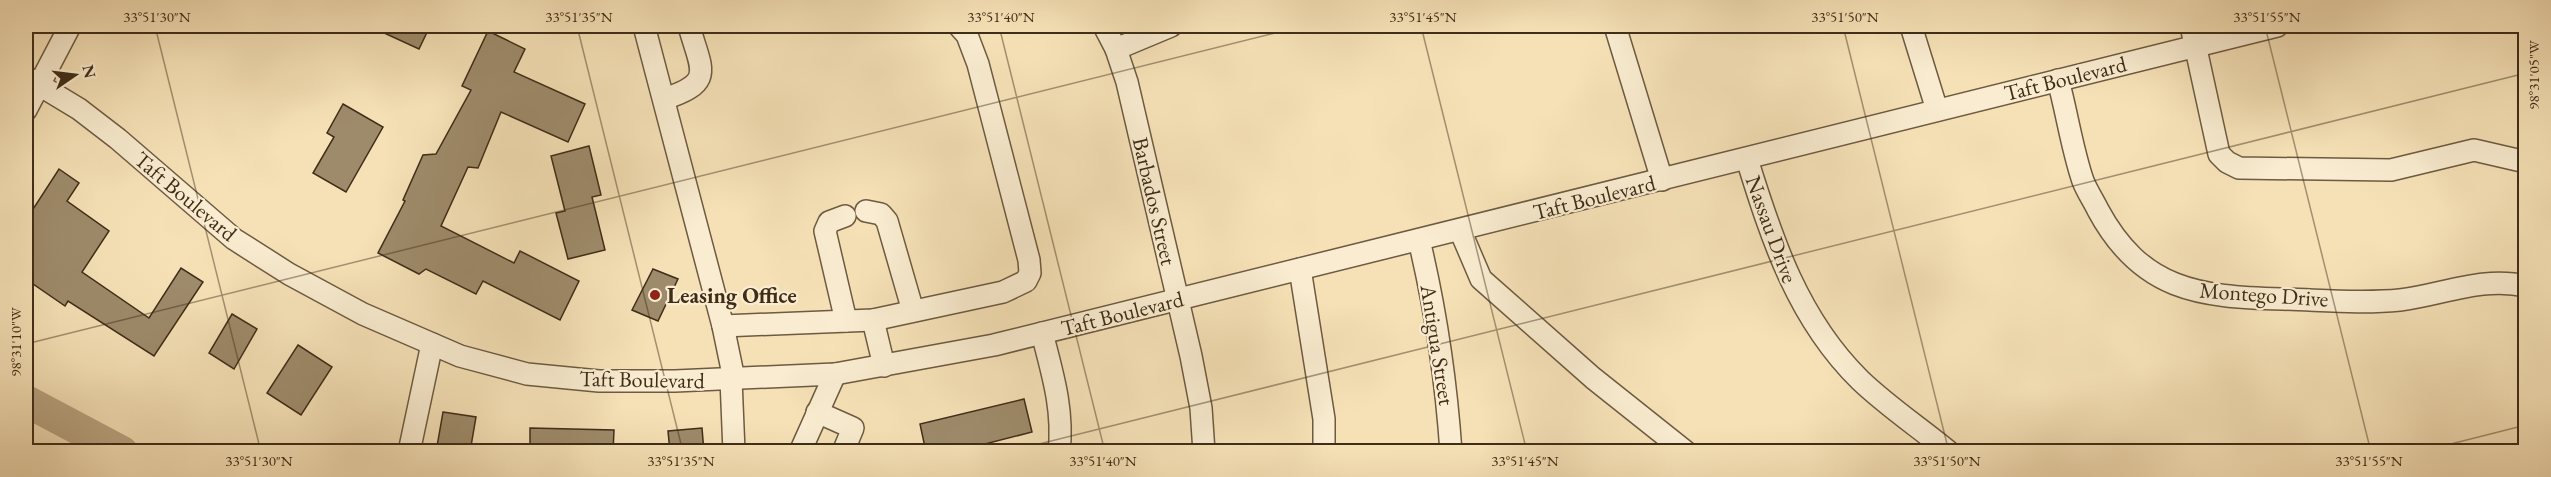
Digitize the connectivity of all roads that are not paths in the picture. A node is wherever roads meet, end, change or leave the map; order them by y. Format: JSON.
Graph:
{"nodes":[{"id":1,"x":70,"y":26,"type":"edge"},
{"id":2,"x":644,"y":26,"type":"edge"},
{"id":3,"x":689,"y":26,"type":"edge"},
{"id":4,"x":959,"y":26,"type":"edge"},
{"id":5,"x":1104,"y":26,"type":"edge"},
{"id":6,"x":1171,"y":26,"type":"edge"},
{"id":7,"x":1615,"y":26,"type":"edge"},
{"id":8,"x":1911,"y":26,"type":"edge"},
{"id":9,"x":2277,"y":26,"type":"edge"},
{"id":10,"x":2193,"y":35,"type":"edge"},
{"id":11,"x":1116,"y":49,"type":"junction"},
{"id":12,"x":2058,"y":80,"type":"junction"},
{"id":13,"x":32,"y":81,"type":"edge"},
{"id":14,"x":664,"y":99,"type":"junction"},
{"id":15,"x":26,"y":110,"type":"edge"},
{"id":16,"x":1938,"y":110,"type":"junction"},
{"id":17,"x":1746,"y":159,"type":"junction"},
{"id":18,"x":2526,"y":162,"type":"edge"},
{"id":19,"x":1662,"y":180,"type":"junction"},
{"id":20,"x":866,"y":211,"type":"dead end"},
{"id":21,"x":845,"y":216,"type":"dead end"},
{"id":22,"x":1460,"y":230,"type":"junction"},
{"id":23,"x":1419,"y":240,"type":"junction"},
{"id":24,"x":1300,"y":269,"type":"junction"},
{"id":25,"x":2526,"y":286,"type":"edge"},
{"id":26,"x":1177,"y":299,"type":"junction"},
{"id":27,"x":913,"y":311,"type":"junction"},
{"id":28,"x":873,"y":320,"type":"junction"},
{"id":29,"x":846,"y":321,"type":"junction"},
{"id":30,"x":723,"y":326,"type":"junction"},
{"id":31,"x":1042,"y":333,"type":"junction"},
{"id":32,"x":432,"y":344,"type":"junction"},
{"id":33,"x":884,"y":366,"type":"junction"},
{"id":34,"x":835,"y":374,"type":"junction"},
{"id":35,"x":732,"y":379,"type":"junction"},
{"id":36,"x":817,"y":412,"type":"junction"},
{"id":37,"x":409,"y":452,"type":"edge"},
{"id":38,"x":734,"y":452,"type":"edge"},
{"id":39,"x":800,"y":452,"type":"edge"},
{"id":40,"x":843,"y":452,"type":"edge"},
{"id":41,"x":1059,"y":452,"type":"edge"},
{"id":42,"x":1204,"y":452,"type":"edge"},
{"id":43,"x":1324,"y":452,"type":"edge"},
{"id":44,"x":1451,"y":452,"type":"edge"},
{"id":45,"x":1686,"y":452,"type":"edge"},
{"id":46,"x":1949,"y":452,"type":"edge"}],
"edges":[{"from":1,"to":13,"type":"street"},
{"from":2,"to":14,"type":"street"},
{"from":3,"to":14,"type":"street"},
{"from":4,"to":27,"type":"street"},
{"from":5,"to":11,"type":"street","name":"Barbados Street"},
{"from":6,"to":11,"type":"street"},
{"from":7,"to":19,"type":"street"},
{"from":8,"to":16,"type":"street"},
{"from":9,"to":10,"type":"street","name":"Taft Boulevard"},
{"from":10,"to":12,"type":"street","name":"Taft Boulevard"},
{"from":10,"to":18,"type":"street"},
{"from":11,"to":26,"type":"street","name":"Barbados Street"},
{"from":12,"to":16,"type":"street","name":"Taft Boulevard"},
{"from":12,"to":25,"type":"street","name":"Montego Drive"},
{"from":13,"to":15,"type":"street"},
{"from":13,"to":32,"type":"street","name":"Taft Boulevard"},
{"from":14,"to":30,"type":"street"},
{"from":16,"to":17,"type":"street","name":"Taft Boulevard"},
{"from":17,"to":19,"type":"street","name":"Taft Boulevard"},
{"from":17,"to":46,"type":"street","name":"Nassau Drive"},
{"from":19,"to":22,"type":"street","name":"Taft Boulevard"},
{"from":20,"to":27,"type":"street"},
{"from":21,"to":29,"type":"street"},
{"from":22,"to":23,"type":"street","name":"Taft Boulevard"},
{"from":22,"to":45,"type":"street"},
{"from":23,"to":24,"type":"street","name":"Taft Boulevard"},
{"from":23,"to":44,"type":"street","name":"Antigua Street"},
{"from":24,"to":26,"type":"street","name":"Taft Boulevard"},
{"from":24,"to":43,"type":"street"},
{"from":26,"to":31,"type":"street","name":"Taft Boulevard"},
{"from":26,"to":42,"type":"street","name":"Barbados Street"},
{"from":27,"to":28,"type":"street"},
{"from":28,"to":29,"type":"street"},
{"from":28,"to":33,"type":"street"},
{"from":29,"to":30,"type":"street"},
{"from":30,"to":35,"type":"street"},
{"from":31,"to":33,"type":"street","name":"Taft Boulevard"},
{"from":31,"to":41,"type":"street"},
{"from":32,"to":35,"type":"street","name":"Taft Boulevard"},
{"from":32,"to":37,"type":"street"},
{"from":33,"to":34,"type":"street","name":"Taft Boulevard"},
{"from":34,"to":35,"type":"street","name":"Taft Boulevard"},
{"from":34,"to":36,"type":"street"},
{"from":35,"to":38,"type":"street"},
{"from":36,"to":39,"type":"street"},
{"from":36,"to":40,"type":"street"}]}
